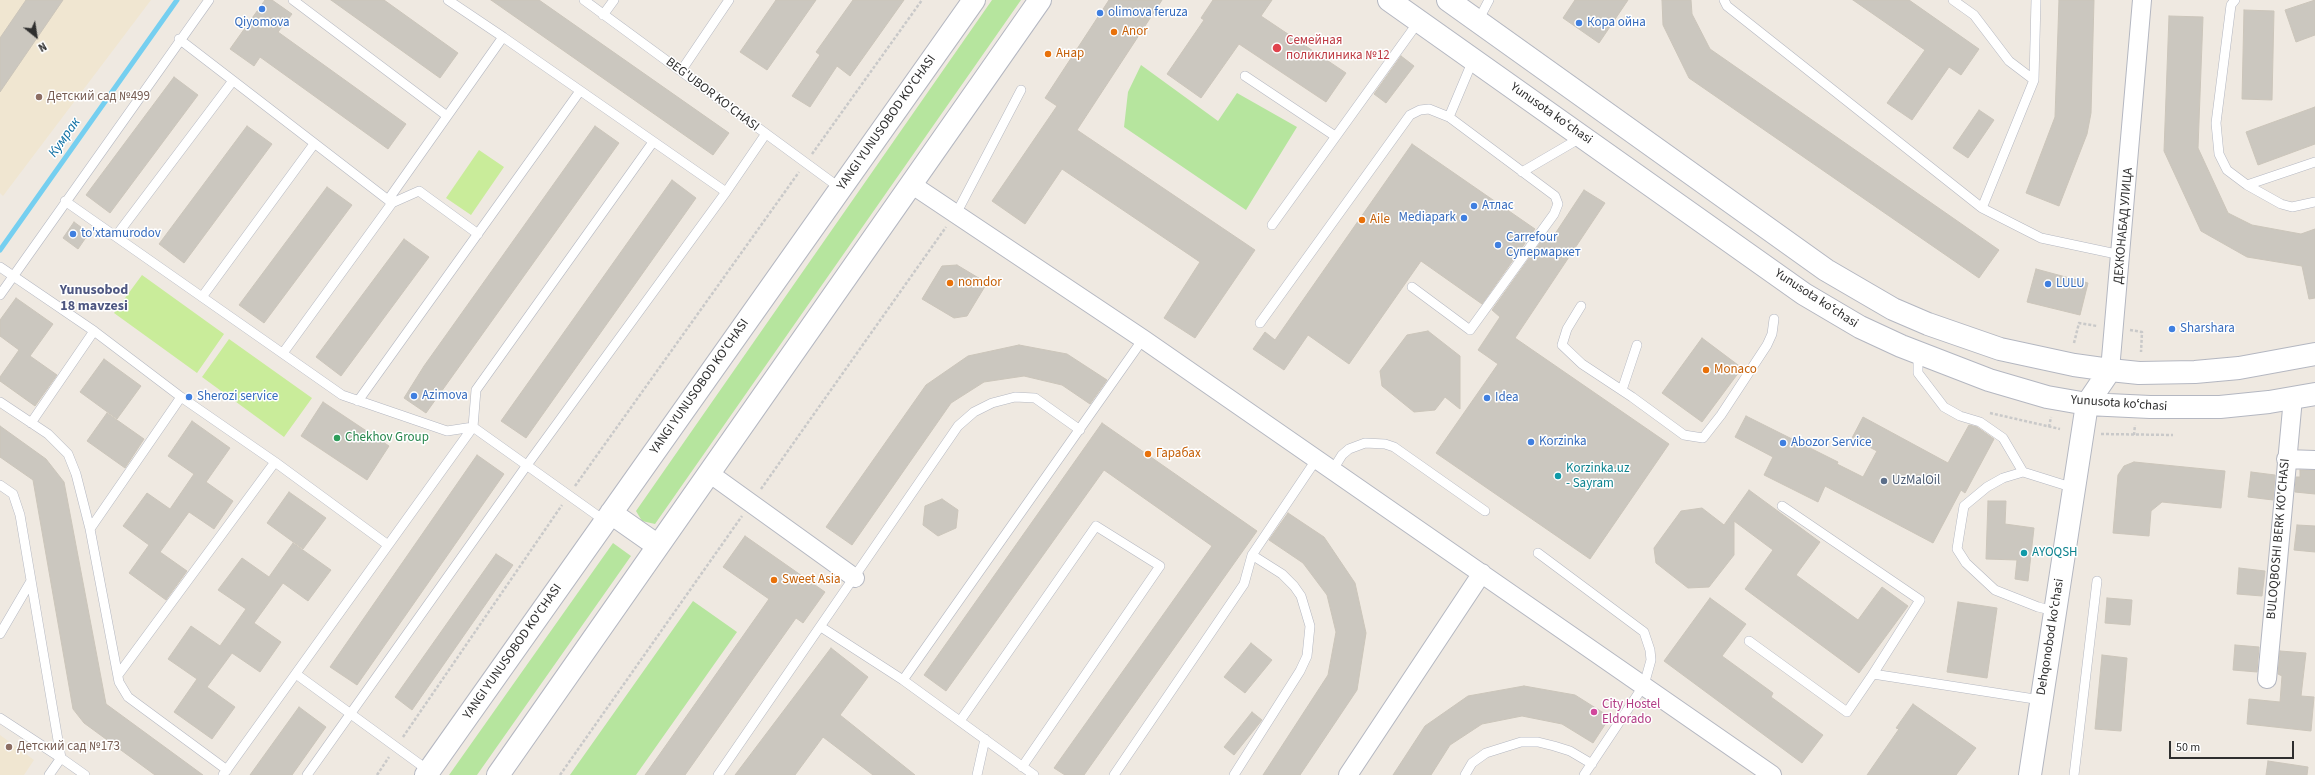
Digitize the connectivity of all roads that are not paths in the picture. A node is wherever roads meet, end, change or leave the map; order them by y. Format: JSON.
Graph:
{"nodes":[{"id":1,"x":209,"y":0,"type":"edge"},
{"id":2,"x":293,"y":0,"type":"edge"},
{"id":3,"x":448,"y":0,"type":"edge"},
{"id":4,"x":584,"y":0,"type":"edge"},
{"id":5,"x":614,"y":0,"type":"edge"},
{"id":6,"x":729,"y":0,"type":"edge"},
{"id":7,"x":974,"y":0,"type":"edge"},
{"id":8,"x":1040,"y":0,"type":"edge"},
{"id":9,"x":1389,"y":0,"type":"edge"},
{"id":10,"x":1448,"y":0,"type":"edge"},
{"id":11,"x":1489,"y":0,"type":"edge"},
{"id":12,"x":1724,"y":0,"type":"edge"},
{"id":13,"x":1953,"y":0,"type":"edge"},
{"id":14,"x":2036,"y":0,"type":"edge"},
{"id":15,"x":2142,"y":0,"type":"edge"},
{"id":16,"x":2232,"y":2,"type":"edge"},
{"id":17,"x":603,"y":14,"type":"junction"},
{"id":18,"x":1419,"y":21,"type":"junction"},
{"id":19,"x":1478,"y":21,"type":"junction"},
{"id":20,"x":503,"y":37,"type":"junction"},
{"id":21,"x":179,"y":39,"type":"junction"},
{"id":22,"x":1473,"y":60,"type":"junction"},
{"id":23,"x":681,"y":71,"type":"junction"},
{"id":24,"x":1245,"y":76,"type":"dead end"},
{"id":25,"x":2034,"y":80,"type":"junction"},
{"id":26,"x":232,"y":82,"type":"junction"},
{"id":27,"x":1021,"y":90,"type":"dead end"},
{"id":28,"x":580,"y":91,"type":"junction"},
{"id":29,"x":447,"y":116,"type":"junction"},
{"id":30,"x":1449,"y":117,"type":"junction"},
{"id":31,"x":765,"y":135,"type":"junction"},
{"id":32,"x":1336,"y":136,"type":"junction"},
{"id":33,"x":1583,"y":136,"type":"junction"},
{"id":34,"x":653,"y":142,"type":"junction"},
{"id":35,"x":314,"y":144,"type":"junction"},
{"id":36,"x":2315,"y":162,"type":"edge"},
{"id":37,"x":1522,"y":172,"type":"junction"},
{"id":38,"x":911,"y":184,"type":"junction"},
{"id":39,"x":2247,"y":185,"type":"junction"},
{"id":40,"x":840,"y":188,"type":"junction"},
{"id":41,"x":726,"y":192,"type":"junction"},
{"id":42,"x":65,"y":201,"type":"junction"},
{"id":43,"x":390,"y":202,"type":"junction"},
{"id":44,"x":2315,"y":202,"type":"edge"},
{"id":45,"x":1982,"y":208,"type":"junction"},
{"id":46,"x":956,"y":214,"type":"junction"},
{"id":47,"x":1272,"y":225,"type":"dead end"},
{"id":48,"x":478,"y":234,"type":"junction"},
{"id":49,"x":116,"y":236,"type":"junction"},
{"id":50,"x":2121,"y":255,"type":"junction"},
{"id":51,"x":0,"y":267,"type":"edge"},
{"id":52,"x":13,"y":276,"type":"junction"},
{"id":53,"x":1412,"y":287,"type":"dead end"},
{"id":54,"x":0,"y":294,"type":"edge"},
{"id":55,"x":202,"y":297,"type":"junction"},
{"id":56,"x":1581,"y":306,"type":"dead end"},
{"id":57,"x":1774,"y":319,"type":"dead end"},
{"id":58,"x":1260,"y":323,"type":"dead end"},
{"id":59,"x":94,"y":332,"type":"junction"},
{"id":60,"x":1143,"y":339,"type":"junction"},
{"id":61,"x":1637,"y":345,"type":"dead end"},
{"id":62,"x":283,"y":353,"type":"junction"},
{"id":63,"x":1918,"y":353,"type":"junction"},
{"id":64,"x":2315,"y":354,"type":"edge"},
{"id":65,"x":2074,"y":365,"type":"junction"},
{"id":66,"x":2110,"y":370,"type":"junction"},
{"id":67,"x":1622,"y":390,"type":"junction"},
{"id":68,"x":2315,"y":394,"type":"edge"},
{"id":69,"x":181,"y":397,"type":"junction"},
{"id":70,"x":2293,"y":398,"type":"junction"},
{"id":71,"x":358,"y":401,"type":"junction"},
{"id":72,"x":0,"y":402,"type":"edge"},
{"id":73,"x":2087,"y":404,"type":"junction"},
{"id":74,"x":31,"y":423,"type":"junction"},
{"id":75,"x":472,"y":427,"type":"junction"},
{"id":76,"x":1080,"y":430,"type":"junction"},
{"id":77,"x":2286,"y":459,"type":"junction"},
{"id":78,"x":1316,"y":460,"type":"junction"},
{"id":79,"x":2315,"y":460,"type":"edge"},
{"id":80,"x":275,"y":462,"type":"junction"},
{"id":81,"x":527,"y":465,"type":"junction"},
{"id":82,"x":1332,"y":471,"type":"junction"},
{"id":83,"x":2023,"y":472,"type":"junction"},
{"id":84,"x":709,"y":473,"type":"junction"},
{"id":85,"x":0,"y":485,"type":"edge"},
{"id":86,"x":2074,"y":488,"type":"junction"},
{"id":87,"x":1782,"y":506,"type":"dead end"},
{"id":88,"x":1485,"y":511,"type":"dead end"},
{"id":89,"x":608,"y":517,"type":"junction"},
{"id":90,"x":90,"y":529,"type":"junction"},
{"id":91,"x":388,"y":545,"type":"junction"},
{"id":92,"x":658,"y":546,"type":"junction"},
{"id":93,"x":1538,"y":553,"type":"dead end"},
{"id":94,"x":1252,"y":555,"type":"junction"},
{"id":95,"x":1482,"y":574,"type":"junction"},
{"id":96,"x":854,"y":578,"type":"junction"},
{"id":97,"x":31,"y":581,"type":"junction"},
{"id":98,"x":2097,"y":581,"type":"dead end"},
{"id":99,"x":2055,"y":611,"type":"junction"},
{"id":100,"x":821,"y":627,"type":"junction"},
{"id":101,"x":0,"y":634,"type":"edge"},
{"id":102,"x":1749,"y":641,"type":"dead end"},
{"id":103,"x":296,"y":674,"type":"junction"},
{"id":104,"x":1873,"y":674,"type":"junction"},
{"id":105,"x":118,"y":675,"type":"junction"},
{"id":106,"x":2268,"y":679,"type":"dead end"},
{"id":107,"x":903,"y":680,"type":"junction"},
{"id":108,"x":1644,"y":685,"type":"junction"},
{"id":109,"x":2041,"y":700,"type":"junction"},
{"id":110,"x":351,"y":714,"type":"junction"},
{"id":111,"x":0,"y":718,"type":"edge"},
{"id":112,"x":960,"y":721,"type":"junction"},
{"id":113,"x":986,"y":740,"type":"junction"},
{"id":114,"x":61,"y":758,"type":"junction"},
{"id":115,"x":1592,"y":764,"type":"junction"},
{"id":116,"x":1022,"y":767,"type":"junction"},
{"id":117,"x":225,"y":772,"type":"edge"},
{"id":118,"x":428,"y":773,"type":"edge"},
{"id":119,"x":50,"y":775,"type":"edge"},
{"id":120,"x":86,"y":775,"type":"edge"},
{"id":121,"x":306,"y":775,"type":"edge"},
{"id":122,"x":498,"y":775,"type":"edge"},
{"id":123,"x":718,"y":775,"type":"edge"},
{"id":124,"x":977,"y":775,"type":"edge"},
{"id":125,"x":1034,"y":775,"type":"edge"},
{"id":126,"x":1114,"y":775,"type":"edge"},
{"id":127,"x":1234,"y":775,"type":"edge"},
{"id":128,"x":1348,"y":775,"type":"edge"},
{"id":129,"x":1464,"y":775,"type":"edge"},
{"id":130,"x":1584,"y":775,"type":"edge"},
{"id":131,"x":1772,"y":775,"type":"edge"},
{"id":132,"x":2030,"y":775,"type":"edge"},
{"id":133,"x":2074,"y":775,"type":"edge"}],
"edges":[{"from":1,"to":21,"type":"lane"},
{"from":2,"to":29,"type":"lane"},
{"from":3,"to":20,"type":"lane"},
{"from":4,"to":17,"type":"lane","name":"BEG'UBOR KO'CHASI"},
{"from":5,"to":17,"type":"lane"},
{"from":6,"to":23,"type":"lane"},
{"from":7,"to":40,"type":"main road","name":"YANGI YUNUSOBOD KO'CHASI"},
{"from":8,"to":38,"type":"main road"},
{"from":9,"to":18,"type":"main road","name":"Yunusota koʻchasi"},
{"from":10,"to":19,"type":"main road"},
{"from":11,"to":19,"type":"lane"},
{"from":12,"to":45,"type":"lane"},
{"from":13,"to":25,"type":"lane"},
{"from":14,"to":25,"type":"lane"},
{"from":15,"to":50,"type":"street","name":"ДЕХКОНАБАД УЛИЦА"},
{"from":16,"to":39,"type":"lane"},
{"from":17,"to":23,"type":"lane","name":"BEG'UBOR KO'CHASI"},
{"from":18,"to":22,"type":"main road","name":"Yunusota koʻchasi"},
{"from":18,"to":32,"type":"lane"},
{"from":19,"to":65,"type":"main road"},
{"from":20,"to":28,"type":"lane"},
{"from":20,"to":29,"type":"lane"},
{"from":21,"to":26,"type":"lane"},
{"from":21,"to":42,"type":"lane"},
{"from":22,"to":30,"type":"lane"},
{"from":22,"to":33,"type":"main road","name":"Yunusota koʻchasi"},
{"from":23,"to":31,"type":"lane","name":"BEG'UBOR KO'CHASI"},
{"from":24,"to":32,"type":"lane"},
{"from":25,"to":45,"type":"lane"},
{"from":26,"to":35,"type":"lane"},
{"from":26,"to":49,"type":"lane"},
{"from":27,"to":46,"type":"lane"},
{"from":28,"to":34,"type":"lane"},
{"from":28,"to":48,"type":"lane"},
{"from":29,"to":43,"type":"lane"},
{"from":30,"to":37,"type":"lane"},
{"from":30,"to":58,"type":"lane"},
{"from":31,"to":40,"type":"lane","name":"BEG'UBOR KO'CHASI"},
{"from":31,"to":41,"type":"lane"},
{"from":32,"to":47,"type":"lane"},
{"from":33,"to":37,"type":"lane"},
{"from":33,"to":63,"type":"main road","name":"Yunusota koʻchasi"},
{"from":34,"to":41,"type":"lane"},
{"from":34,"to":75,"type":"lane"},
{"from":35,"to":43,"type":"lane"},
{"from":35,"to":55,"type":"lane"},
{"from":36,"to":39,"type":"lane"},
{"from":37,"to":53,"type":"lane"},
{"from":38,"to":46,"type":"street"},
{"from":38,"to":84,"type":"main road"},
{"from":39,"to":44,"type":"lane"},
{"from":40,"to":89,"type":"main road","name":"YANGI YUNUSOBOD KO'CHASI"},
{"from":41,"to":81,"type":"lane"},
{"from":42,"to":49,"type":"lane"},
{"from":42,"to":52,"type":"lane"},
{"from":43,"to":48,"type":"lane"},
{"from":43,"to":62,"type":"lane"},
{"from":45,"to":50,"type":"lane"},
{"from":46,"to":60,"type":"street"},
{"from":48,"to":71,"type":"lane"},
{"from":49,"to":55,"type":"lane"},
{"from":50,"to":66,"type":"street","name":"ДЕХКОНАБАД УЛИЦА"},
{"from":51,"to":52,"type":"lane"},
{"from":52,"to":54,"type":"lane"},
{"from":52,"to":59,"type":"lane"},
{"from":55,"to":62,"type":"lane"},
{"from":56,"to":67,"type":"lane"},
{"from":57,"to":67,"type":"lane"},
{"from":59,"to":69,"type":"lane"},
{"from":59,"to":74,"type":"lane"},
{"from":60,"to":76,"type":"lane"},
{"from":60,"to":78,"type":"street"},
{"from":61,"to":67,"type":"lane"},
{"from":62,"to":71,"type":"lane"},
{"from":63,"to":73,"type":"main road","name":"Yunusota koʻchasi"},
{"from":63,"to":83,"type":"lane"},
{"from":64,"to":66,"type":"main road"},
{"from":65,"to":66,"type":"main road"},
{"from":65,"to":73,"type":"main road"},
{"from":66,"to":73,"type":"main road","name":"ДЕХКОНАБАД УЛИЦА"},
{"from":68,"to":70,"type":"main road","name":"Yunusota koʻchasi"},
{"from":69,"to":80,"type":"lane"},
{"from":69,"to":90,"type":"lane"},
{"from":70,"to":73,"type":"main road","name":"Yunusota koʻchasi"},
{"from":70,"to":77,"type":"street","name":"BULOQBOSHI BERK KO'CHASI"},
{"from":71,"to":75,"type":"lane"},
{"from":72,"to":74,"type":"lane"},
{"from":73,"to":86,"type":"main road","name":"Dehqonobod koʻchasi"},
{"from":74,"to":90,"type":"lane"},
{"from":75,"to":81,"type":"lane"},
{"from":75,"to":91,"type":"lane"},
{"from":76,"to":96,"type":"lane"},
{"from":76,"to":107,"type":"lane"},
{"from":77,"to":79,"type":"street"},
{"from":77,"to":106,"type":"street","name":"BULOQBOSHI BERK KO'CHASI"},
{"from":78,"to":82,"type":"street"},
{"from":78,"to":94,"type":"lane"},
{"from":80,"to":91,"type":"lane"},
{"from":80,"to":105,"type":"lane"},
{"from":81,"to":89,"type":"lane"},
{"from":81,"to":110,"type":"lane"},
{"from":82,"to":88,"type":"lane"},
{"from":82,"to":95,"type":"street"},
{"from":83,"to":86,"type":"lane"},
{"from":83,"to":99,"type":"lane"},
{"from":84,"to":92,"type":"main road"},
{"from":84,"to":96,"type":"street"},
{"from":85,"to":97,"type":"lane"},
{"from":86,"to":99,"type":"main road","name":"Dehqonobod koʻchasi"},
{"from":87,"to":104,"type":"lane"},
{"from":89,"to":92,"type":"main road"},
{"from":89,"to":118,"type":"main road","name":"YANGI YUNUSOBOD KO'CHASI"},
{"from":90,"to":105,"type":"lane"},
{"from":91,"to":103,"type":"lane"},
{"from":92,"to":122,"type":"main road"},
{"from":93,"to":108,"type":"lane"},
{"from":94,"to":126,"type":"lane"},
{"from":94,"to":127,"type":"lane"},
{"from":95,"to":108,"type":"street"},
{"from":95,"to":128,"type":"street"},
{"from":96,"to":100,"type":"lane"},
{"from":97,"to":101,"type":"lane"},
{"from":97,"to":114,"type":"lane"},
{"from":98,"to":133,"type":"lane"},
{"from":99,"to":109,"type":"main road","name":"Dehqonobod koʻchasi"},
{"from":100,"to":107,"type":"lane"},
{"from":100,"to":123,"type":"lane"},
{"from":102,"to":104,"type":"lane"},
{"from":103,"to":110,"type":"lane"},
{"from":103,"to":117,"type":"lane"},
{"from":104,"to":109,"type":"lane"},
{"from":105,"to":117,"type":"lane"},
{"from":107,"to":112,"type":"lane"},
{"from":108,"to":115,"type":"lane"},
{"from":108,"to":131,"type":"street"},
{"from":109,"to":132,"type":"main road","name":"Dehqonobod koʻchasi"},
{"from":110,"to":118,"type":"lane"},
{"from":110,"to":121,"type":"lane"},
{"from":111,"to":114,"type":"lane"},
{"from":112,"to":113,"type":"lane"},
{"from":112,"to":116,"type":"lane"},
{"from":113,"to":116,"type":"lane"},
{"from":113,"to":124,"type":"lane"},
{"from":114,"to":119,"type":"lane"},
{"from":114,"to":120,"type":"lane"},
{"from":115,"to":129,"type":"lane"},
{"from":115,"to":130,"type":"lane"},
{"from":116,"to":125,"type":"lane"}]}
